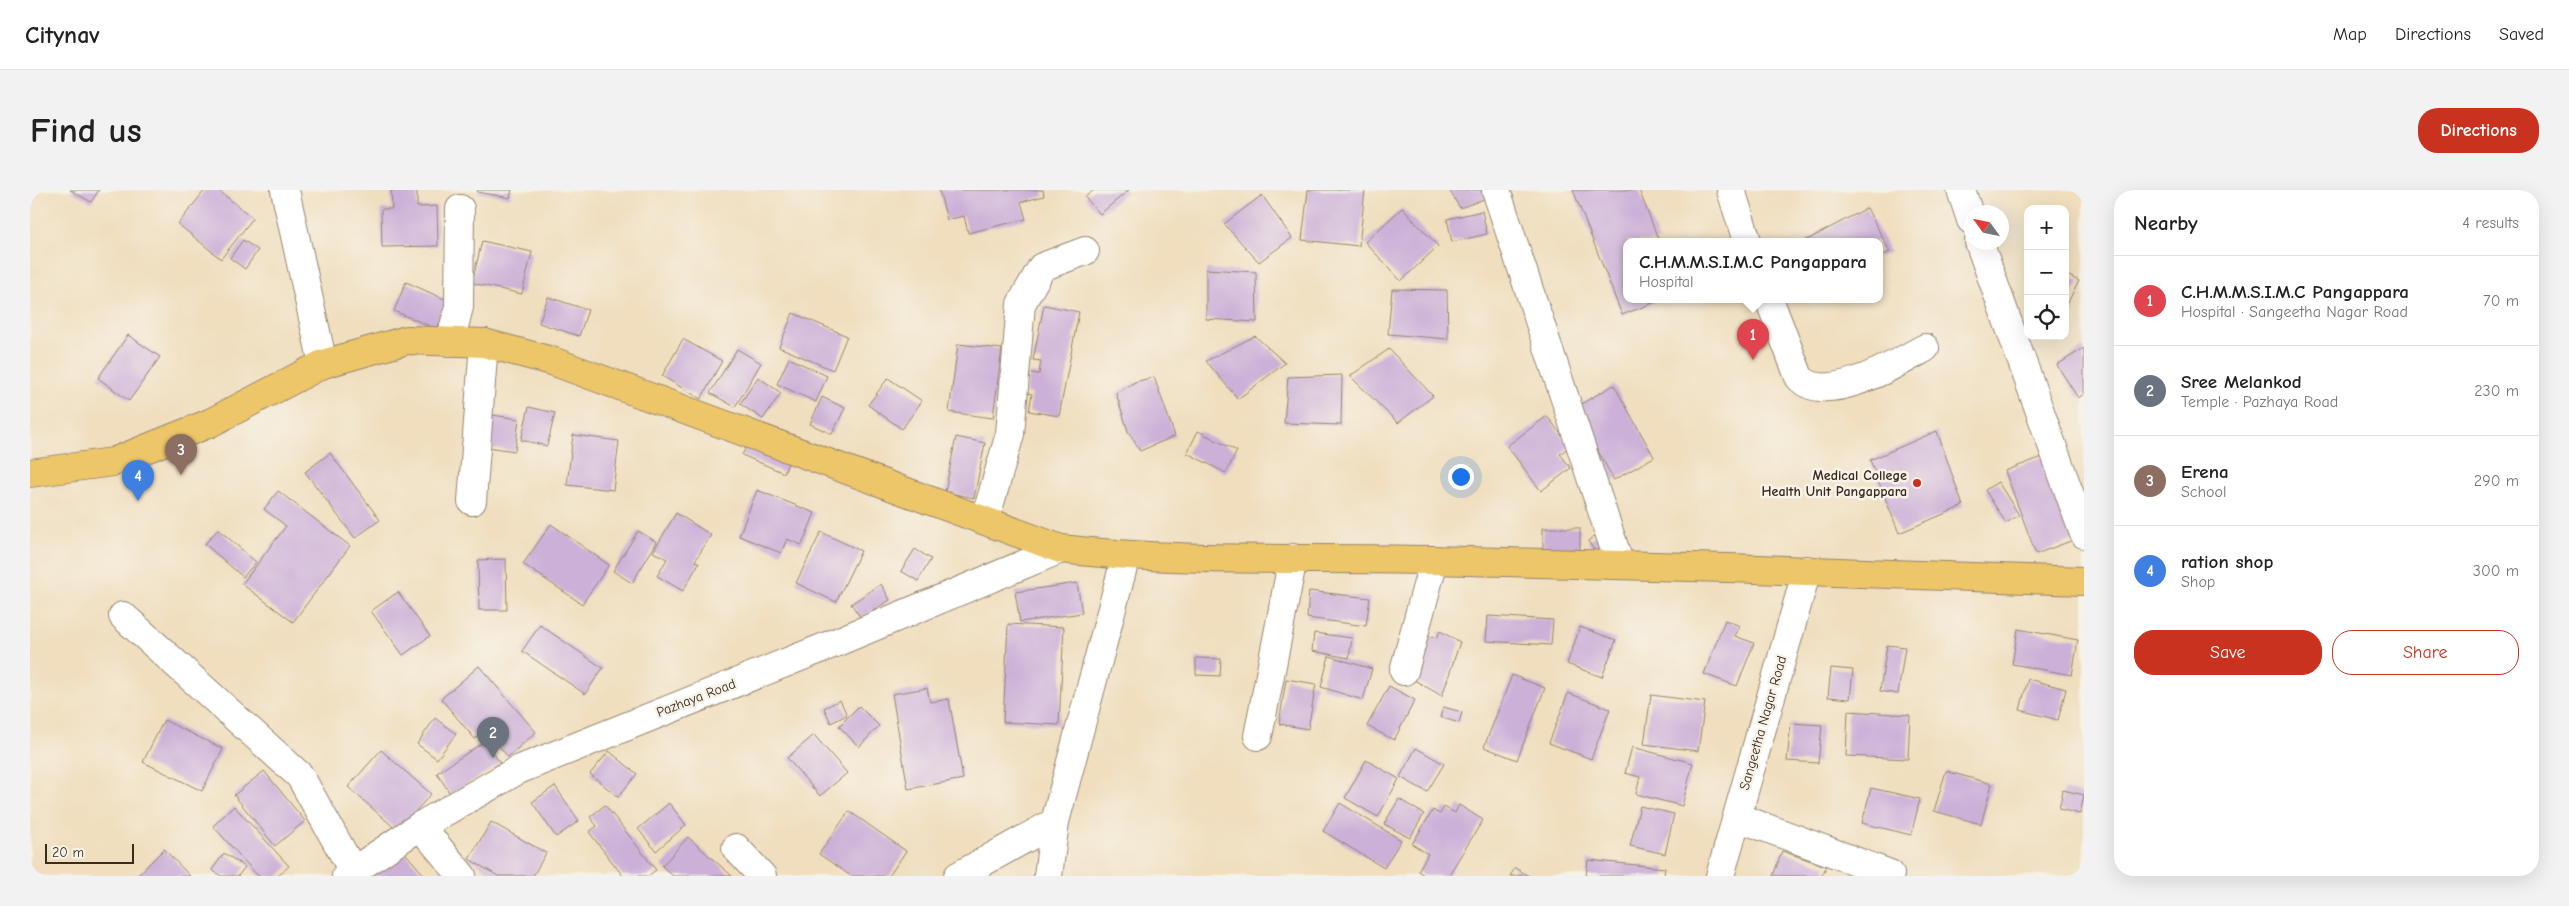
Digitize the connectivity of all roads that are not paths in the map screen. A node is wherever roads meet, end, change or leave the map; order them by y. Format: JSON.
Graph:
{"nodes":[{"id":1,"x":285,"y":190,"type":"edge"},
{"id":2,"x":1496,"y":190,"type":"edge"},
{"id":3,"x":1731,"y":190,"type":"edge"},
{"id":4,"x":1961,"y":190,"type":"edge"},
{"id":5,"x":1966,"y":205,"type":"edge"},
{"id":6,"x":460,"y":209,"type":"dead end"},
{"id":7,"x":1746,"y":238,"type":"edge"},
{"id":8,"x":1983,"y":250,"type":"edge"},
{"id":9,"x":1086,"y":251,"type":"dead end"},
{"id":10,"x":1771,"y":303,"type":"edge"},
{"id":11,"x":450,"y":342,"type":"junction"},
{"id":12,"x":484,"y":343,"type":"junction"},
{"id":13,"x":1925,"y":348,"type":"dead end"},
{"id":14,"x":323,"y":364,"type":"junction"},
{"id":15,"x":30,"y":472,"type":"edge"},
{"id":16,"x":472,"y":501,"type":"dead end"},
{"id":17,"x":986,"y":520,"type":"junction"},
{"id":18,"x":2084,"y":534,"type":"edge"},
{"id":19,"x":1060,"y":549,"type":"junction"},
{"id":20,"x":1126,"y":556,"type":"junction"},
{"id":21,"x":1293,"y":558,"type":"junction"},
{"id":22,"x":1434,"y":560,"type":"junction"},
{"id":23,"x":1620,"y":565,"type":"junction"},
{"id":24,"x":1807,"y":570,"type":"junction"},
{"id":25,"x":2084,"y":581,"type":"edge"},
{"id":26,"x":123,"y":616,"type":"dead end"},
{"id":27,"x":1404,"y":671,"type":"dead end"},
{"id":28,"x":1258,"y":736,"type":"dead end"},
{"id":29,"x":1737,"y":817,"type":"junction"},
{"id":30,"x":1055,"y":822,"type":"junction"},
{"id":31,"x":420,"y":826,"type":"junction"},
{"id":32,"x":736,"y":848,"type":"dead end"},
{"id":33,"x":349,"y":874,"type":"edge"},
{"id":34,"x":1890,"y":874,"type":"dead end"},
{"id":35,"x":462,"y":876,"type":"edge"},
{"id":36,"x":762,"y":876,"type":"edge"},
{"id":37,"x":958,"y":876,"type":"edge"},
{"id":38,"x":1048,"y":876,"type":"edge"},
{"id":39,"x":1720,"y":876,"type":"edge"}],
"edges":[{"from":1,"to":14,"type":"street"},
{"from":2,"to":23,"type":"street"},
{"from":3,"to":7,"type":"street"},
{"from":4,"to":5,"type":"street"},
{"from":6,"to":11,"type":"street"},
{"from":8,"to":18,"type":"street"},
{"from":9,"to":17,"type":"street"},
{"from":10,"to":13,"type":"street"},
{"from":11,"to":12,"type":"main road"},
{"from":11,"to":14,"type":"main road"},
{"from":12,"to":16,"type":"street"},
{"from":12,"to":17,"type":"main road"},
{"from":14,"to":15,"type":"main road"},
{"from":17,"to":19,"type":"main road"},
{"from":19,"to":20,"type":"main road"},
{"from":19,"to":31,"type":"street","name":"Pazhaya Road"},
{"from":20,"to":21,"type":"main road"},
{"from":20,"to":30,"type":"street"},
{"from":21,"to":22,"type":"main road"},
{"from":21,"to":28,"type":"street"},
{"from":22,"to":23,"type":"main road"},
{"from":22,"to":27,"type":"street"},
{"from":23,"to":24,"type":"main road"},
{"from":24,"to":25,"type":"main road"},
{"from":24,"to":29,"type":"street","name":"Sangeetha Nagar Road"},
{"from":26,"to":33,"type":"street"},
{"from":29,"to":34,"type":"street"},
{"from":29,"to":39,"type":"street","name":"Sangeetha Nagar Road"},
{"from":30,"to":37,"type":"street"},
{"from":30,"to":38,"type":"street"},
{"from":31,"to":33,"type":"street","name":"Pazhaya Road"},
{"from":31,"to":35,"type":"street"},
{"from":32,"to":36,"type":"street"}]}
